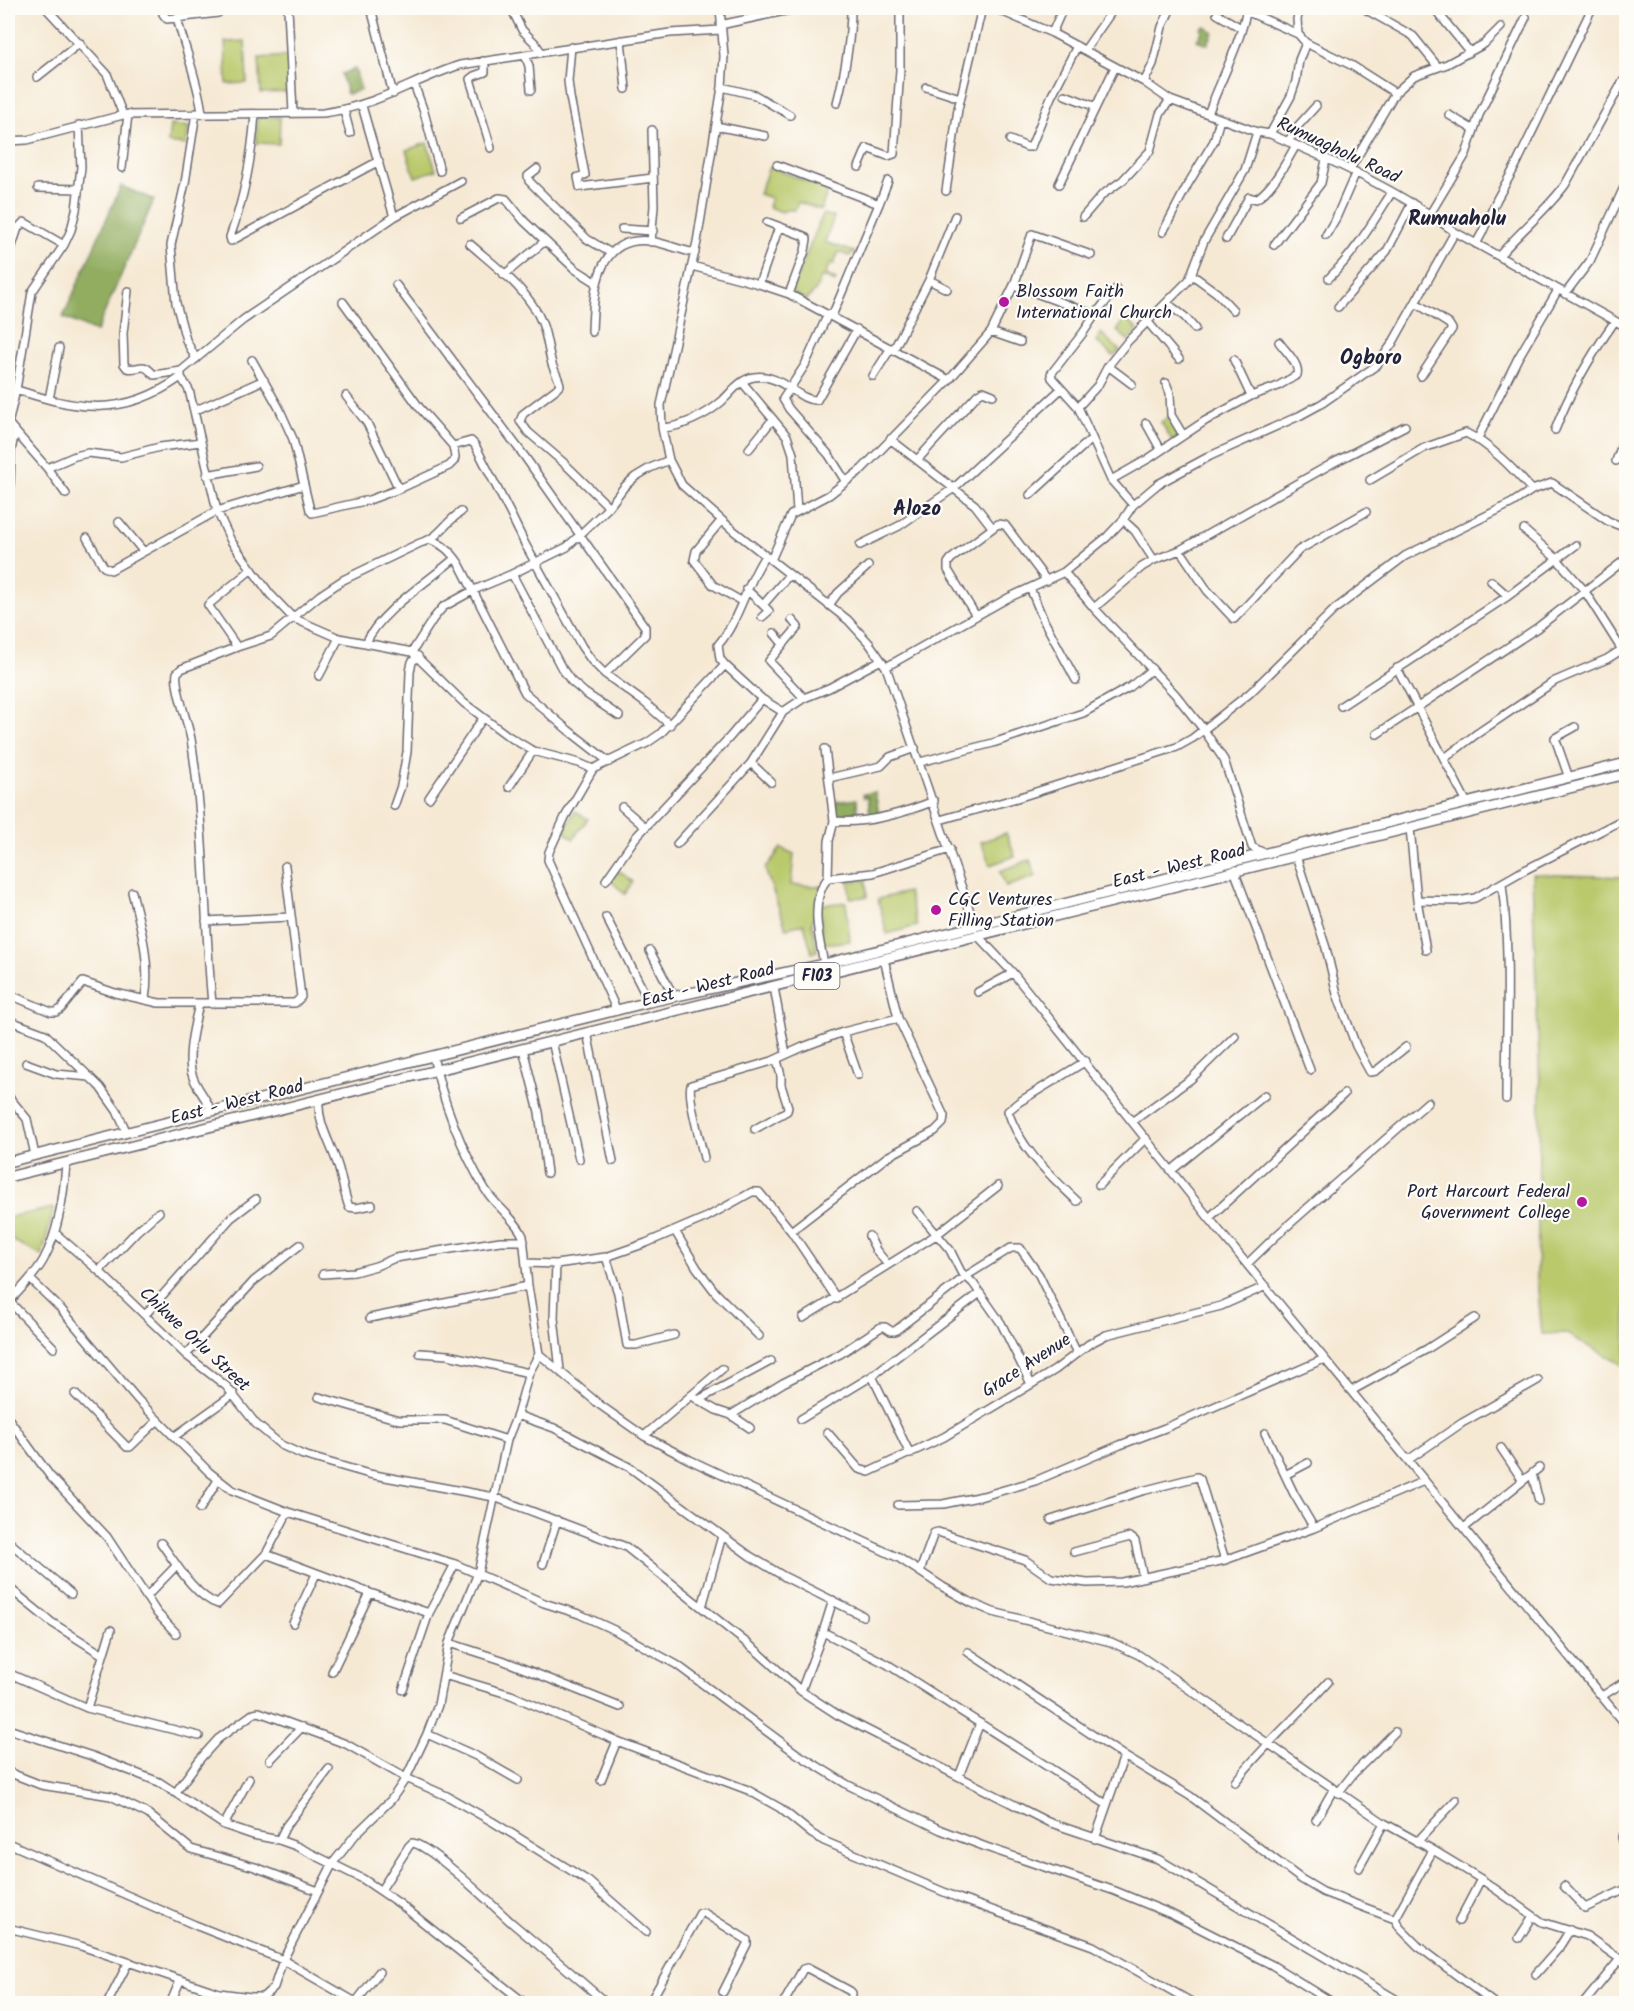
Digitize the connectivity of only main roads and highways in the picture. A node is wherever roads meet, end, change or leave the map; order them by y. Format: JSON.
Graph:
{"nodes":[{"id":1,"x":1626,"y":763,"type":"edge"},
{"id":2,"x":1626,"y":774,"type":"edge"},
{"id":3,"x":1267,"y":857,"type":"junction"},
{"id":4,"x":976,"y":930,"type":"junction"},
{"id":5,"x":8,"y":1162,"type":"edge"},
{"id":6,"x":8,"y":1178,"type":"edge"}],
"edges":[{"from":1,"to":3,"type":"main road","name":"East - West Road","number":"F103"},
{"from":2,"to":3,"type":"main road","name":"East - West Road","number":"F103"},
{"from":3,"to":4,"type":"main road","name":"East - West Road","number":"F103"},
{"from":3,"to":4,"type":"main road","name":"East - West Road","number":"F103"},
{"from":4,"to":5,"type":"main road","name":"East - West Road","number":"F103"},
{"from":4,"to":6,"type":"main road","name":"East - West Road","number":"F103"}]}
